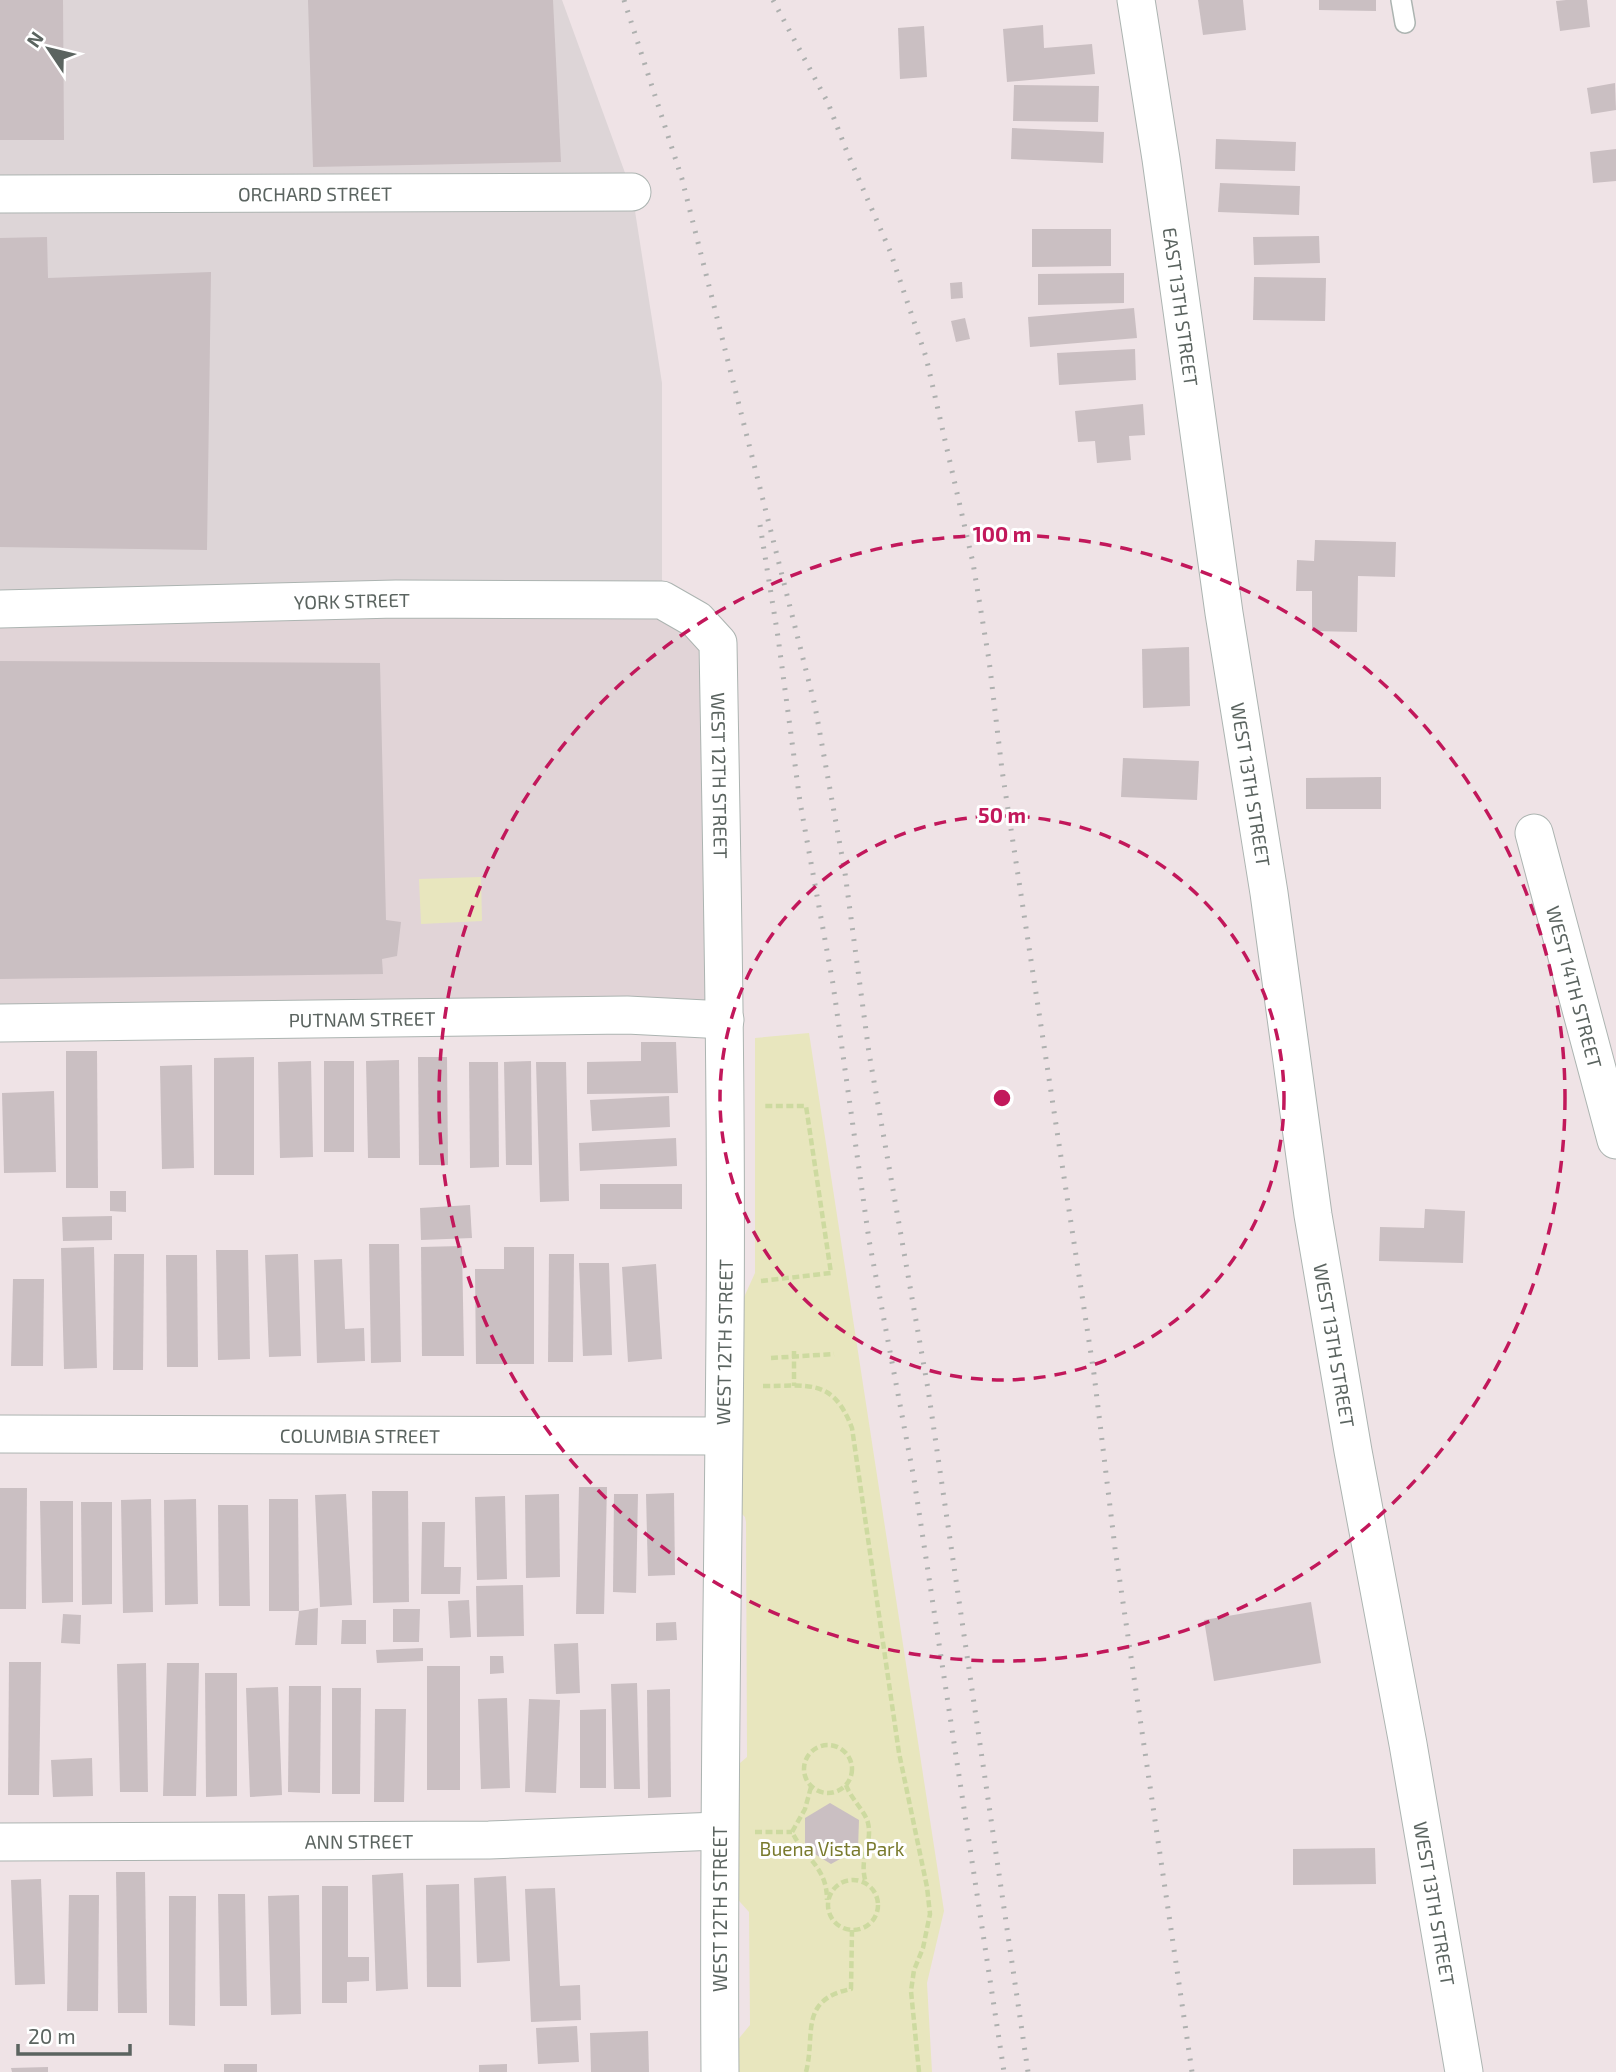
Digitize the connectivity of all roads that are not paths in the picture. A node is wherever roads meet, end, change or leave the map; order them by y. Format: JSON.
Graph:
{"nodes":[{"id":1,"x":1136,"y":0,"type":"edge"},
{"id":2,"x":1401,"y":0,"type":"edge"},
{"id":3,"x":1405,"y":23,"type":"dead end"},
{"id":4,"x":632,"y":192,"type":"dead end"},
{"id":5,"x":0,"y":194,"type":"edge"},
{"id":6,"x":0,"y":609,"type":"edge"},
{"id":7,"x":1224,"y":613,"type":"joint"},
{"id":8,"x":697,"y":620,"type":"joint"},
{"id":9,"x":1534,"y":833,"type":"dead end"},
{"id":10,"x":725,"y":1020,"type":"junction"},
{"id":11,"x":0,"y":1023,"type":"edge"},
{"id":12,"x":1616,"y":1140,"type":"edge"},
{"id":13,"x":0,"y":1434,"type":"edge"},
{"id":14,"x":722,"y":1436,"type":"junction"},
{"id":15,"x":718,"y":1831,"type":"junction"},
{"id":16,"x":0,"y":1842,"type":"edge"},
{"id":17,"x":720,"y":2072,"type":"edge"},
{"id":18,"x":1464,"y":2072,"type":"edge"}],
"edges":[{"from":1,"to":7,"type":"street","name":"EAST 13TH STREET"},
{"from":2,"to":3,"type":"lane"},
{"from":4,"to":5,"type":"street","name":"ORCHARD STREET"},
{"from":6,"to":8,"type":"street","name":"YORK STREET"},
{"from":7,"to":18,"type":"street","name":"WEST 13TH STREET"},
{"from":8,"to":10,"type":"street","name":"WEST 12TH STREET"},
{"from":9,"to":12,"type":"street","name":"WEST 14TH STREET"},
{"from":10,"to":11,"type":"street","name":"PUTNAM STREET"},
{"from":10,"to":14,"type":"street","name":"WEST 12TH STREET"},
{"from":13,"to":14,"type":"street","name":"COLUMBIA STREET"},
{"from":14,"to":15,"type":"street","name":"WEST 12TH STREET"},
{"from":15,"to":16,"type":"street","name":"ANN STREET"},
{"from":15,"to":17,"type":"street","name":"WEST 12TH STREET"}]}
